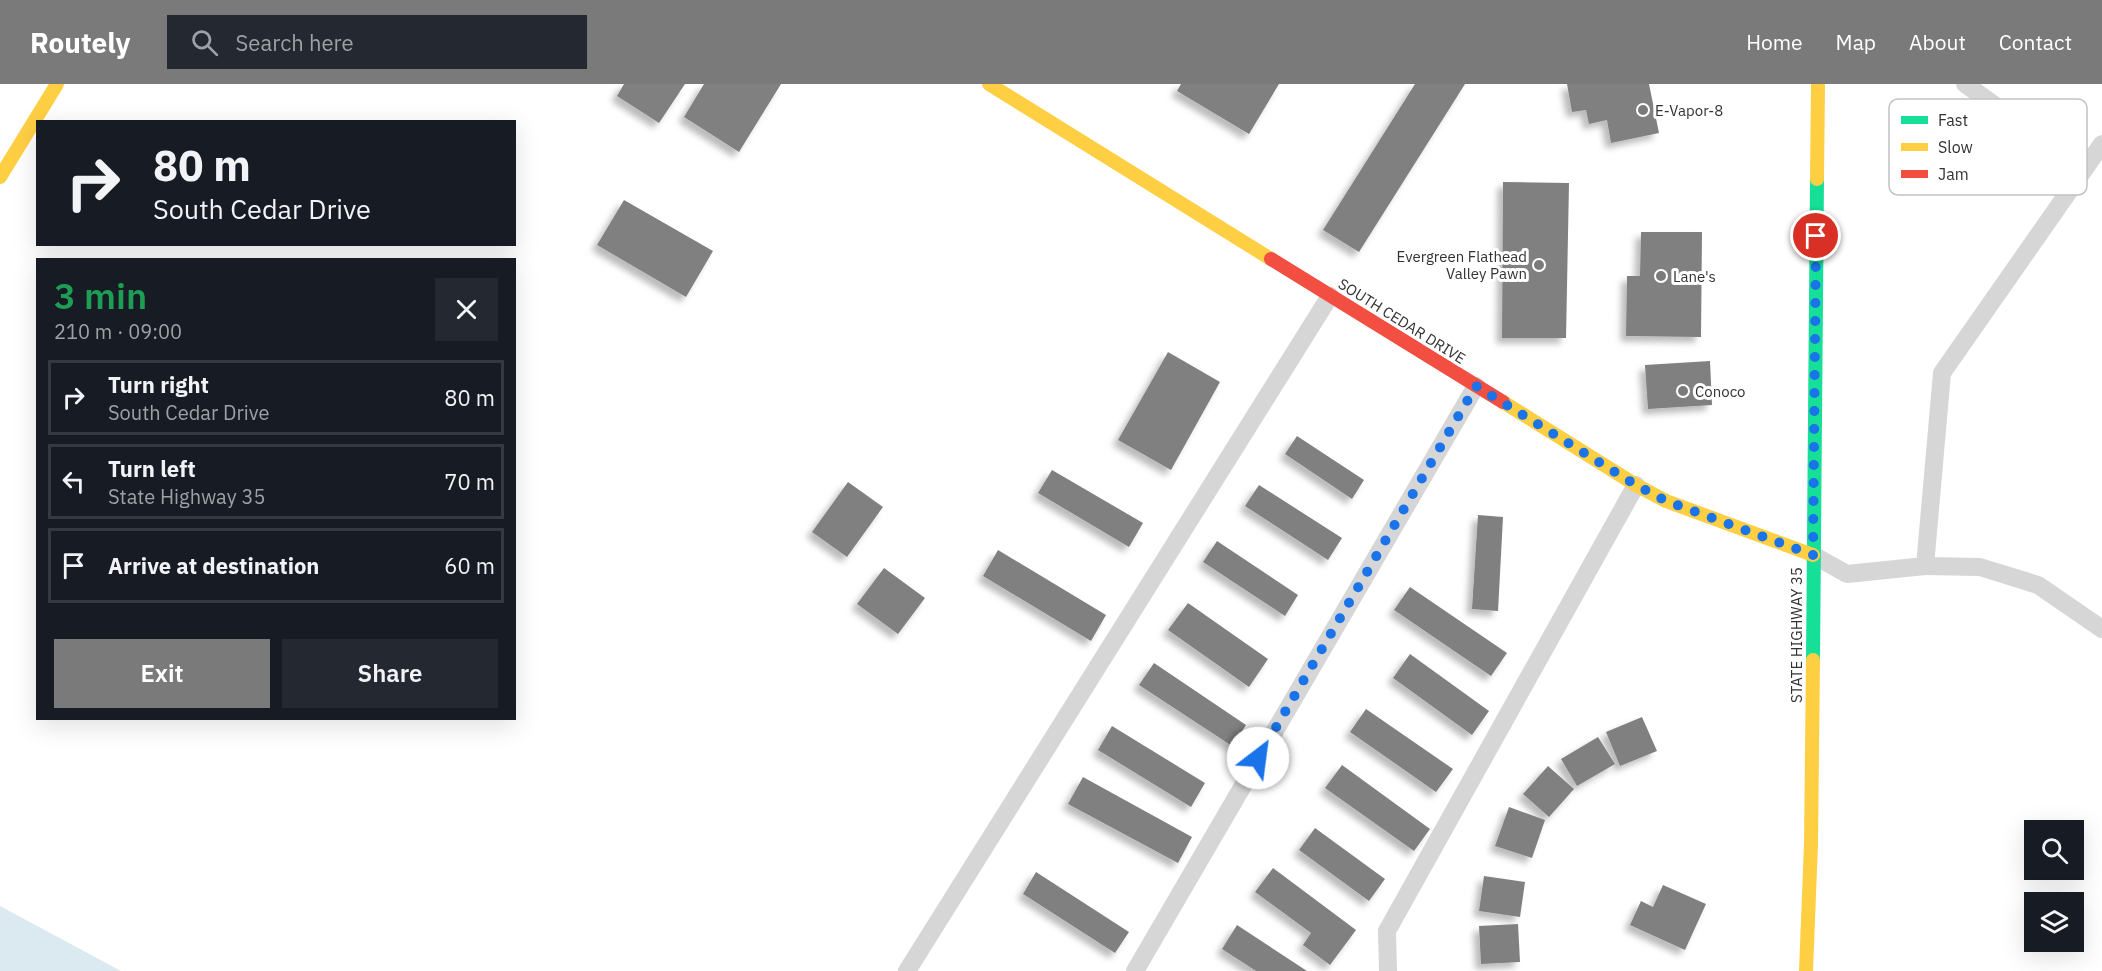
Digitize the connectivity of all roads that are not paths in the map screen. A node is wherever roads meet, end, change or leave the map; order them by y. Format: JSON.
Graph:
{"nodes":[{"id":1,"x":57,"y":84,"type":"edge"},
{"id":2,"x":989,"y":84,"type":"edge"},
{"id":3,"x":1818,"y":84,"type":"edge"},
{"id":4,"x":1965,"y":84,"type":"edge"},
{"id":5,"x":1986,"y":99,"type":"edge"},
{"id":6,"x":2102,"y":144,"type":"edge"},
{"id":7,"x":2087,"y":166,"type":"edge"},
{"id":8,"x":0,"y":177,"type":"edge"},
{"id":9,"x":2067,"y":195,"type":"edge"},
{"id":10,"x":1330,"y":296,"type":"junction"},
{"id":11,"x":1476,"y":386,"type":"junction"},
{"id":12,"x":1636,"y":485,"type":"junction"},
{"id":13,"x":1813,"y":555,"type":"junction"},
{"id":14,"x":1925,"y":566,"type":"junction"},
{"id":15,"x":2102,"y":629,"type":"edge"},
{"id":16,"x":907,"y":971,"type":"edge"},
{"id":17,"x":1135,"y":971,"type":"edge"},
{"id":18,"x":1388,"y":971,"type":"edge"},
{"id":19,"x":1806,"y":971,"type":"edge"}],
"edges":[{"from":1,"to":8,"type":"street"},
{"from":2,"to":10,"type":"street","name":"SOUTH CEDAR DRIVE"},
{"from":3,"to":13,"type":"street","name":"STATE HIGHWAY 35"},
{"from":4,"to":5,"type":"lane"},
{"from":6,"to":7,"type":"lane"},
{"from":9,"to":14,"type":"lane"},
{"from":10,"to":11,"type":"street","name":"SOUTH CEDAR DRIVE"},
{"from":10,"to":16,"type":"lane"},
{"from":11,"to":12,"type":"street","name":"SOUTH CEDAR DRIVE"},
{"from":11,"to":17,"type":"lane"},
{"from":12,"to":13,"type":"street","name":"SOUTH CEDAR DRIVE"},
{"from":12,"to":18,"type":"lane"},
{"from":13,"to":14,"type":"lane"},
{"from":13,"to":19,"type":"street","name":"STATE HIGHWAY 35"},
{"from":14,"to":15,"type":"lane"}]}
